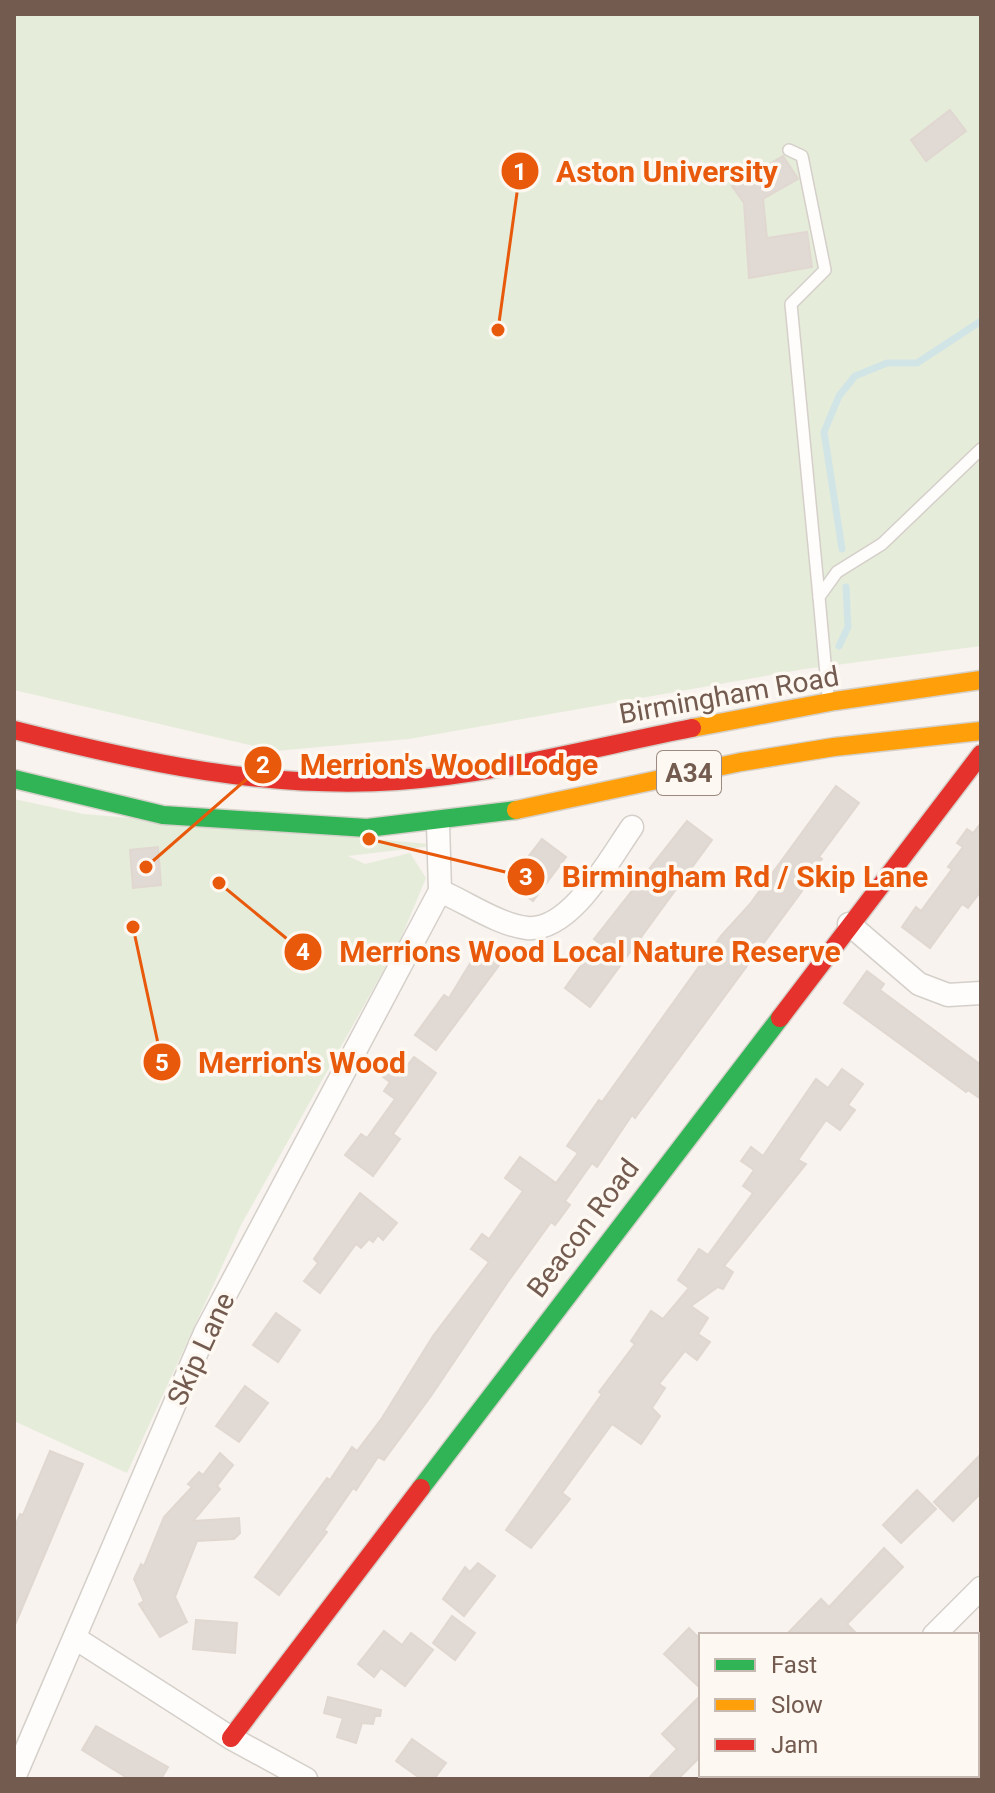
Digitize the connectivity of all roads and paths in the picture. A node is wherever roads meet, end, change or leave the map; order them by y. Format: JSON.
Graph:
{"nodes":[{"id":1,"x":789,"y":150,"type":"dead end"},
{"id":2,"x":981,"y":449,"type":"edge"},
{"id":3,"x":819,"y":597,"type":"junction"},
{"id":4,"x":981,"y":680,"type":"edge"},
{"id":5,"x":829,"y":704,"type":"junction"},
{"id":6,"x":937,"y":710,"type":"junction"},
{"id":7,"x":14,"y":730,"type":"edge"},
{"id":8,"x":981,"y":731,"type":"edge"},
{"id":9,"x":981,"y":754,"type":"edge"},
{"id":10,"x":14,"y":779,"type":"edge"},
{"id":11,"x":438,"y":824,"type":"junction"},
{"id":12,"x":632,"y":827,"type":"dead end"},
{"id":13,"x":440,"y":891,"type":"junction"},
{"id":14,"x":849,"y":924,"type":"junction"},
{"id":15,"x":978,"y":986,"type":"edge"},
{"id":16,"x":981,"y":1588,"type":"edge"},
{"id":17,"x":936,"y":1633,"type":"edge"},
{"id":18,"x":75,"y":1638,"type":"junction"},
{"id":19,"x":231,"y":1738,"type":"junction"},
{"id":20,"x":14,"y":1778,"type":"edge"},
{"id":21,"x":306,"y":1779,"type":"edge"}],
"edges":[{"from":1,"to":3,"type":"lane"},
{"from":2,"to":3,"type":"lane"},
{"from":3,"to":5,"type":"lane"},
{"from":4,"to":6,"type":"main road","name":"Birmingham Road","number":"A34"},
{"from":5,"to":6,"type":"main road","name":"Birmingham Road","number":"A34"},
{"from":5,"to":7,"type":"main road","name":"Birmingham Road","number":"A34"},
{"from":6,"to":8,"type":"main road","name":"Birmingham Road","number":"A34"},
{"from":6,"to":11,"type":"main road","name":"Birmingham Road","number":"A34"},
{"from":9,"to":14,"type":"main road","name":"Beacon Road"},
{"from":10,"to":11,"type":"main road","name":"Birmingham Road","number":"A34"},
{"from":11,"to":13,"type":"street","name":"Skip Lane"},
{"from":12,"to":13,"type":"street"},
{"from":13,"to":18,"type":"street","name":"Skip Lane"},
{"from":14,"to":15,"type":"street"},
{"from":14,"to":19,"type":"main road","name":"Beacon Road"},
{"from":16,"to":17,"type":"street"},
{"from":18,"to":19,"type":"street"},
{"from":18,"to":20,"type":"street","name":"Skip Lane"},
{"from":19,"to":21,"type":"street"}]}
